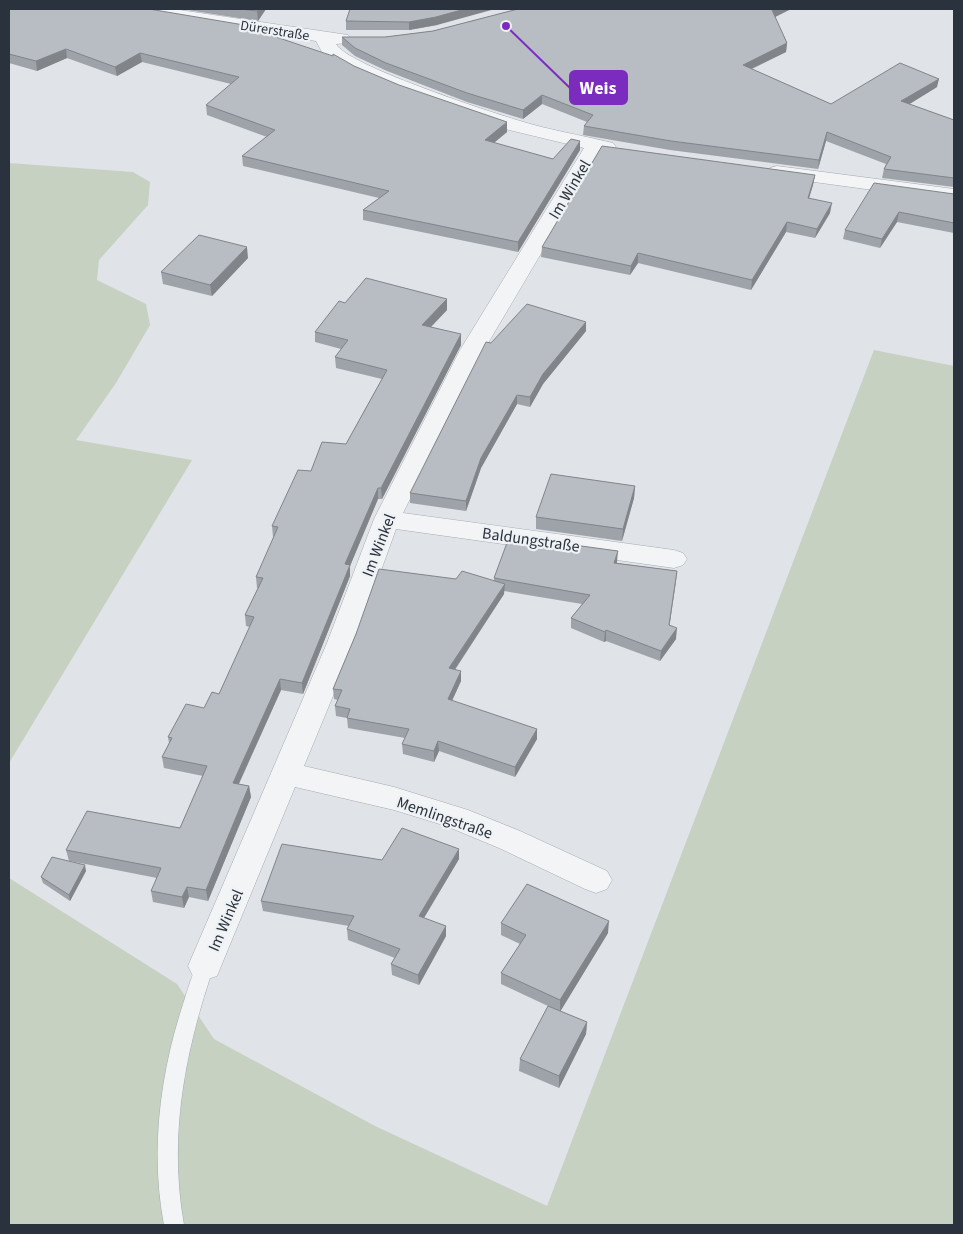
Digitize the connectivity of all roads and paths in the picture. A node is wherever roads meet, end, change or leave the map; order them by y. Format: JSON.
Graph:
{"nodes":[{"id":1,"x":138,"y":9,"type":"edge"},
{"id":2,"x":196,"y":13,"type":"edge"},
{"id":3,"x":324,"y":38,"type":"junction"},
{"id":4,"x":362,"y":40,"type":"edge"},
{"id":5,"x":595,"y":146,"type":"junction"},
{"id":6,"x":621,"y":150,"type":"edge"},
{"id":7,"x":762,"y":170,"type":"edge"},
{"id":8,"x":954,"y":195,"type":"edge"},
{"id":9,"x":387,"y":519,"type":"junction"},
{"id":10,"x":674,"y":559,"type":"dead end"},
{"id":11,"x":287,"y":774,"type":"junction"},
{"id":12,"x":596,"y":880,"type":"dead end"},
{"id":13,"x":205,"y":966,"type":"joint"},
{"id":14,"x":174,"y":1225,"type":"edge"}],
"edges":[{"from":1,"to":2,"type":"street","name":"Dürerstraße"},
{"from":2,"to":3,"type":"street","name":"Dürerstraße"},
{"from":3,"to":4,"type":"street","name":"Dürerstraße"},
{"from":3,"to":5,"type":"street"},
{"from":5,"to":6,"type":"street"},
{"from":5,"to":9,"type":"street","name":"Im Winkel"},
{"from":7,"to":8,"type":"street"},
{"from":9,"to":10,"type":"street","name":"Baldungstraße"},
{"from":9,"to":11,"type":"street","name":"Im Winkel"},
{"from":11,"to":12,"type":"street","name":"Memlingstraße"},
{"from":11,"to":13,"type":"street","name":"Im Winkel"},
{"from":13,"to":14,"type":"lane"}]}
